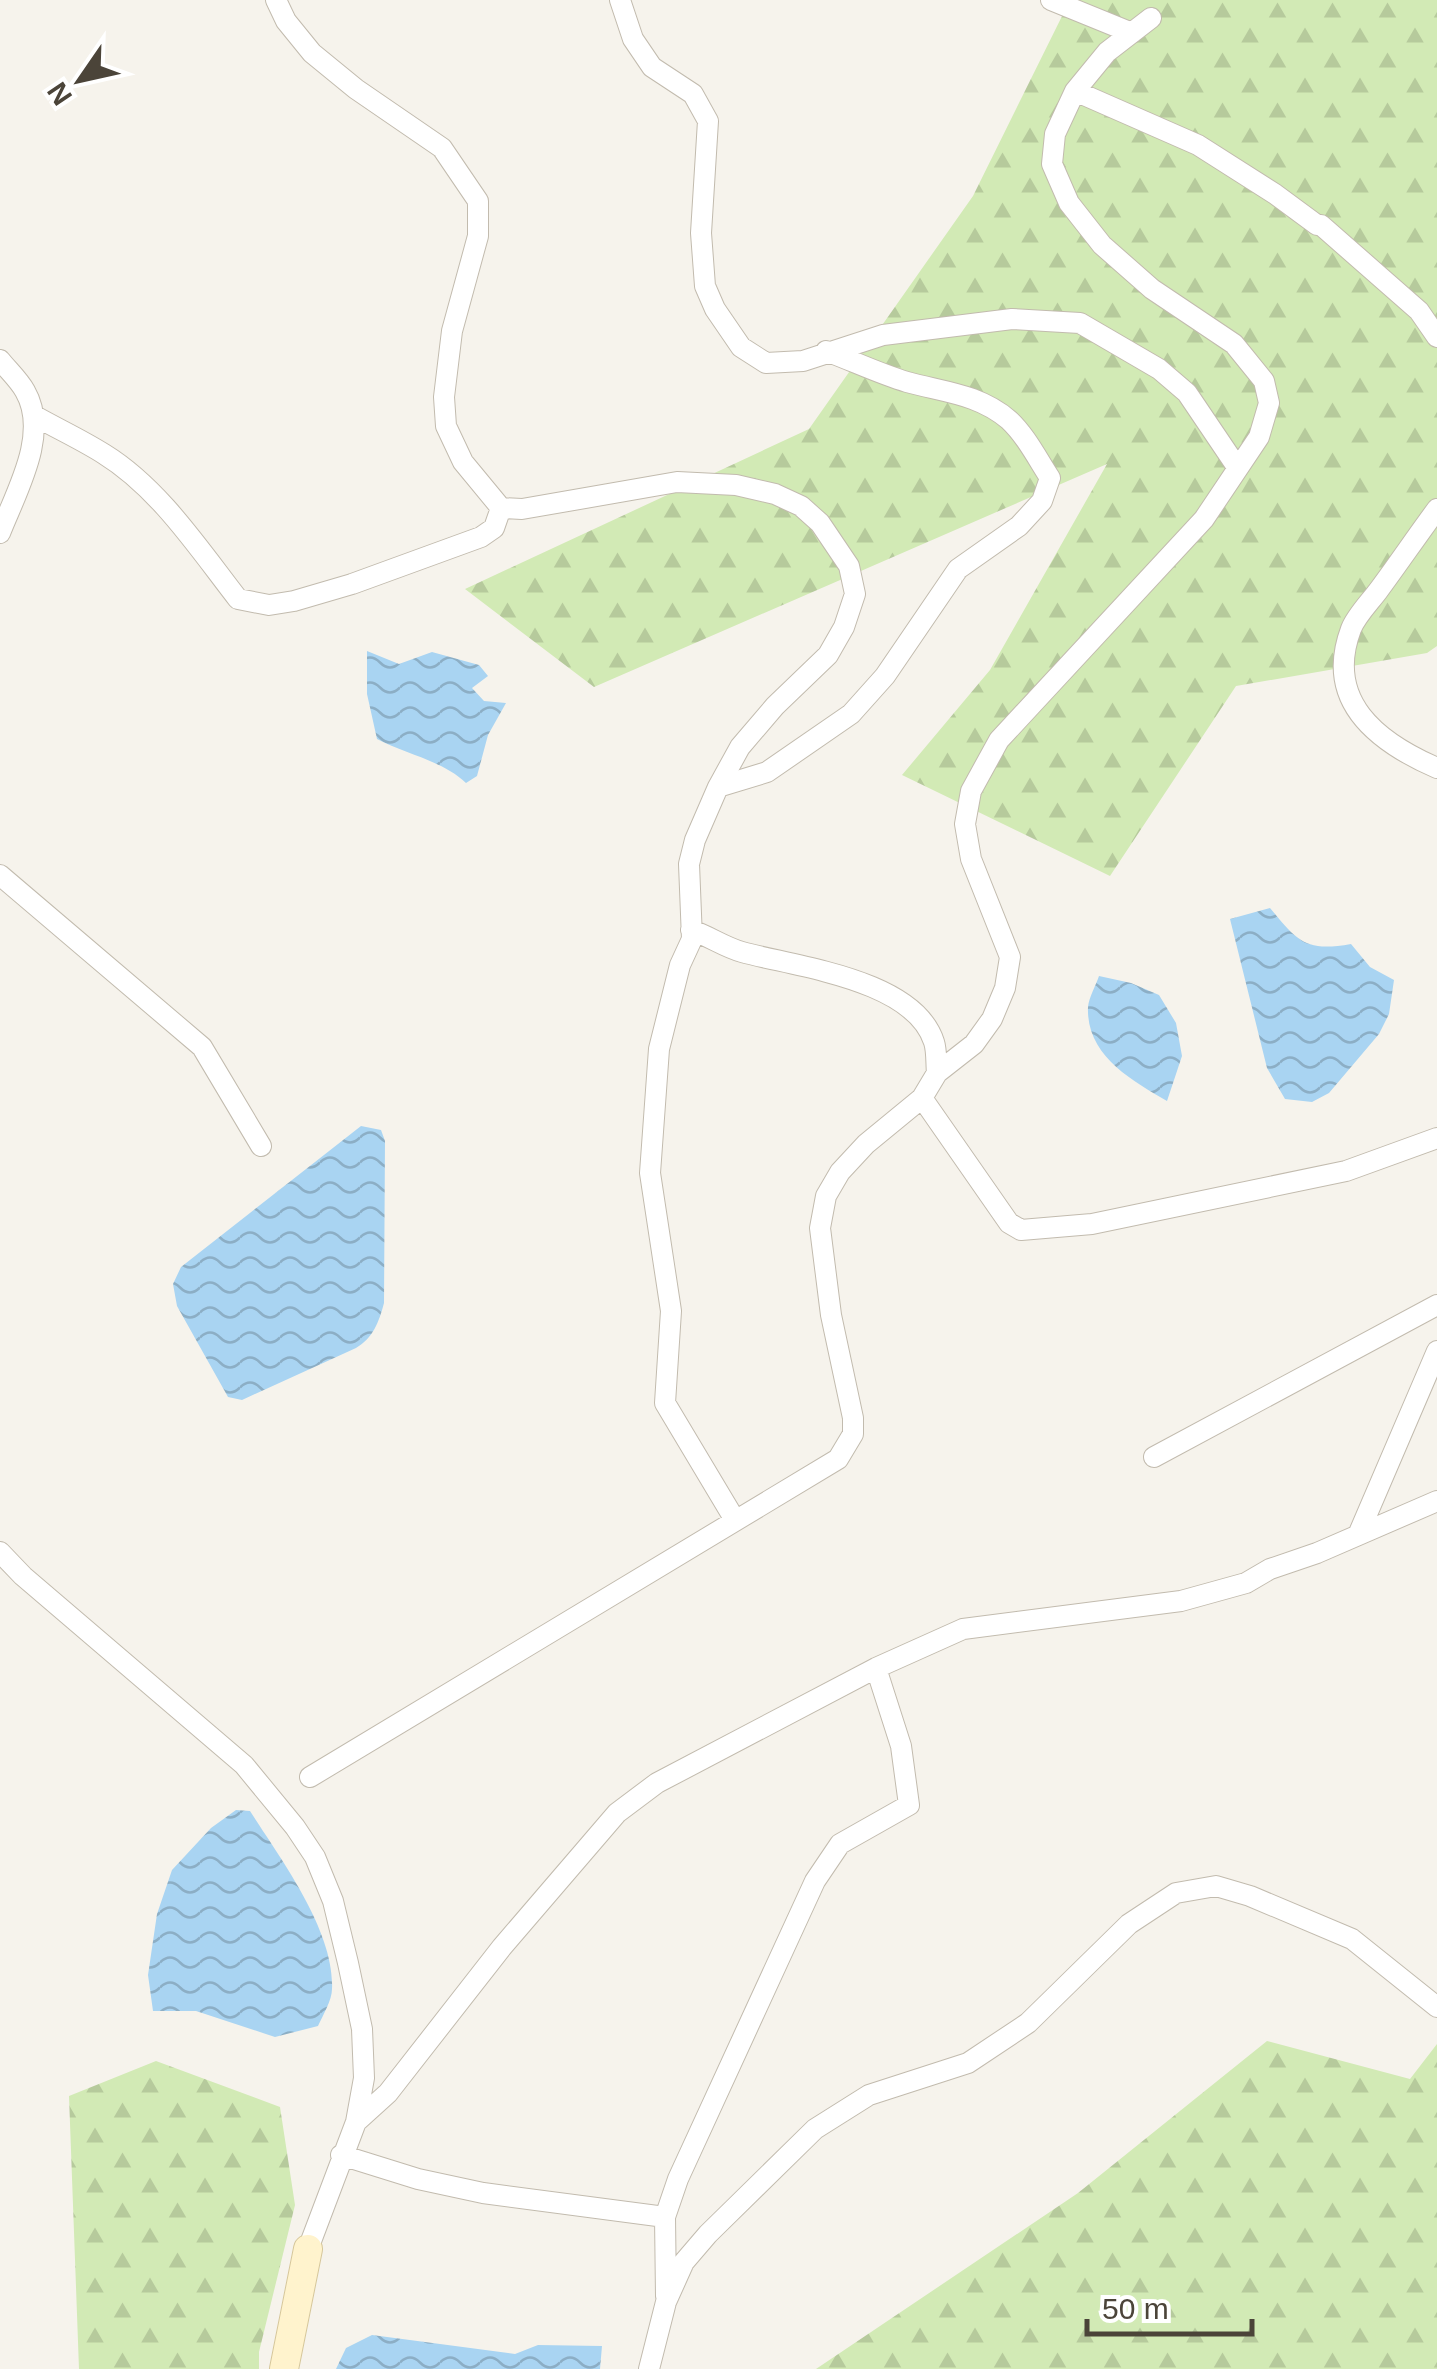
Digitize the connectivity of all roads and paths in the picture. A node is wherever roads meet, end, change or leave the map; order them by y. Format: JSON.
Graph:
{"nodes":[{"id":1,"x":276,"y":0,"type":"edge"},
{"id":2,"x":620,"y":0,"type":"edge"},
{"id":3,"x":1051,"y":0,"type":"edge"},
{"id":4,"x":1151,"y":18,"type":"dead end"},
{"id":5,"x":1132,"y":33,"type":"junction"},
{"id":6,"x":1076,"y":91,"type":"junction"},
{"id":7,"x":1437,"y":337,"type":"edge"},
{"id":8,"x":826,"y":351,"type":"junction"},
{"id":9,"x":0,"y":360,"type":"edge"},
{"id":10,"x":35,"y":416,"type":"junction"},
{"id":11,"x":1237,"y":467,"type":"junction"},
{"id":12,"x":501,"y":508,"type":"junction"},
{"id":13,"x":1437,"y":509,"type":"edge"},
{"id":14,"x":0,"y":533,"type":"edge"},
{"id":15,"x":1437,"y":768,"type":"edge"},
{"id":16,"x":718,"y":788,"type":"junction"},
{"id":17,"x":0,"y":876,"type":"edge"},
{"id":18,"x":691,"y":930,"type":"junction"},
{"id":19,"x":937,"y":1073,"type":"junction"},
{"id":20,"x":922,"y":1098,"type":"junction"},
{"id":21,"x":1437,"y":1138,"type":"edge"},
{"id":22,"x":261,"y":1146,"type":"dead end"},
{"id":23,"x":1437,"y":1306,"type":"edge"},
{"id":24,"x":1437,"y":1351,"type":"edge"},
{"id":25,"x":1154,"y":1457,"type":"dead end"},
{"id":26,"x":1437,"y":1501,"type":"edge"},
{"id":27,"x":734,"y":1520,"type":"junction"},
{"id":28,"x":1358,"y":1535,"type":"junction"},
{"id":29,"x":0,"y":1552,"type":"edge"},
{"id":30,"x":876,"y":1668,"type":"junction"},
{"id":31,"x":310,"y":1777,"type":"dead end"},
{"id":32,"x":1437,"y":2007,"type":"edge"},
{"id":33,"x":356,"y":2122,"type":"junction"},
{"id":34,"x":342,"y":2155,"type":"junction"},
{"id":35,"x":665,"y":2217,"type":"junction"},
{"id":36,"x":308,"y":2249,"type":"joint"},
{"id":37,"x":666,"y":2302,"type":"junction"},
{"id":38,"x":284,"y":2369,"type":"edge"},
{"id":39,"x":649,"y":2369,"type":"edge"}],
"edges":[{"from":1,"to":12,"type":"street"},
{"from":2,"to":8,"type":"street"},
{"from":3,"to":5,"type":"street"},
{"from":4,"to":5,"type":"street"},
{"from":5,"to":6,"type":"street"},
{"from":6,"to":7,"type":"street"},
{"from":6,"to":11,"type":"street"},
{"from":8,"to":11,"type":"street"},
{"from":8,"to":16,"type":"street"},
{"from":9,"to":10,"type":"street"},
{"from":10,"to":12,"type":"street"},
{"from":10,"to":14,"type":"street"},
{"from":11,"to":19,"type":"street"},
{"from":12,"to":16,"type":"street"},
{"from":13,"to":15,"type":"street"},
{"from":16,"to":18,"type":"street"},
{"from":17,"to":22,"type":"street"},
{"from":18,"to":19,"type":"street"},
{"from":18,"to":27,"type":"street"},
{"from":19,"to":20,"type":"street"},
{"from":20,"to":21,"type":"street"},
{"from":20,"to":27,"type":"street"},
{"from":23,"to":25,"type":"street"},
{"from":24,"to":28,"type":"street"},
{"from":26,"to":28,"type":"street"},
{"from":27,"to":31,"type":"street"},
{"from":28,"to":30,"type":"street"},
{"from":29,"to":33,"type":"street"},
{"from":30,"to":33,"type":"street"},
{"from":30,"to":35,"type":"street"},
{"from":32,"to":37,"type":"street"},
{"from":33,"to":34,"type":"street"},
{"from":34,"to":35,"type":"street"},
{"from":34,"to":36,"type":"street"},
{"from":35,"to":37,"type":"street"},
{"from":36,"to":38,"type":"street"},
{"from":37,"to":39,"type":"street"}]}
